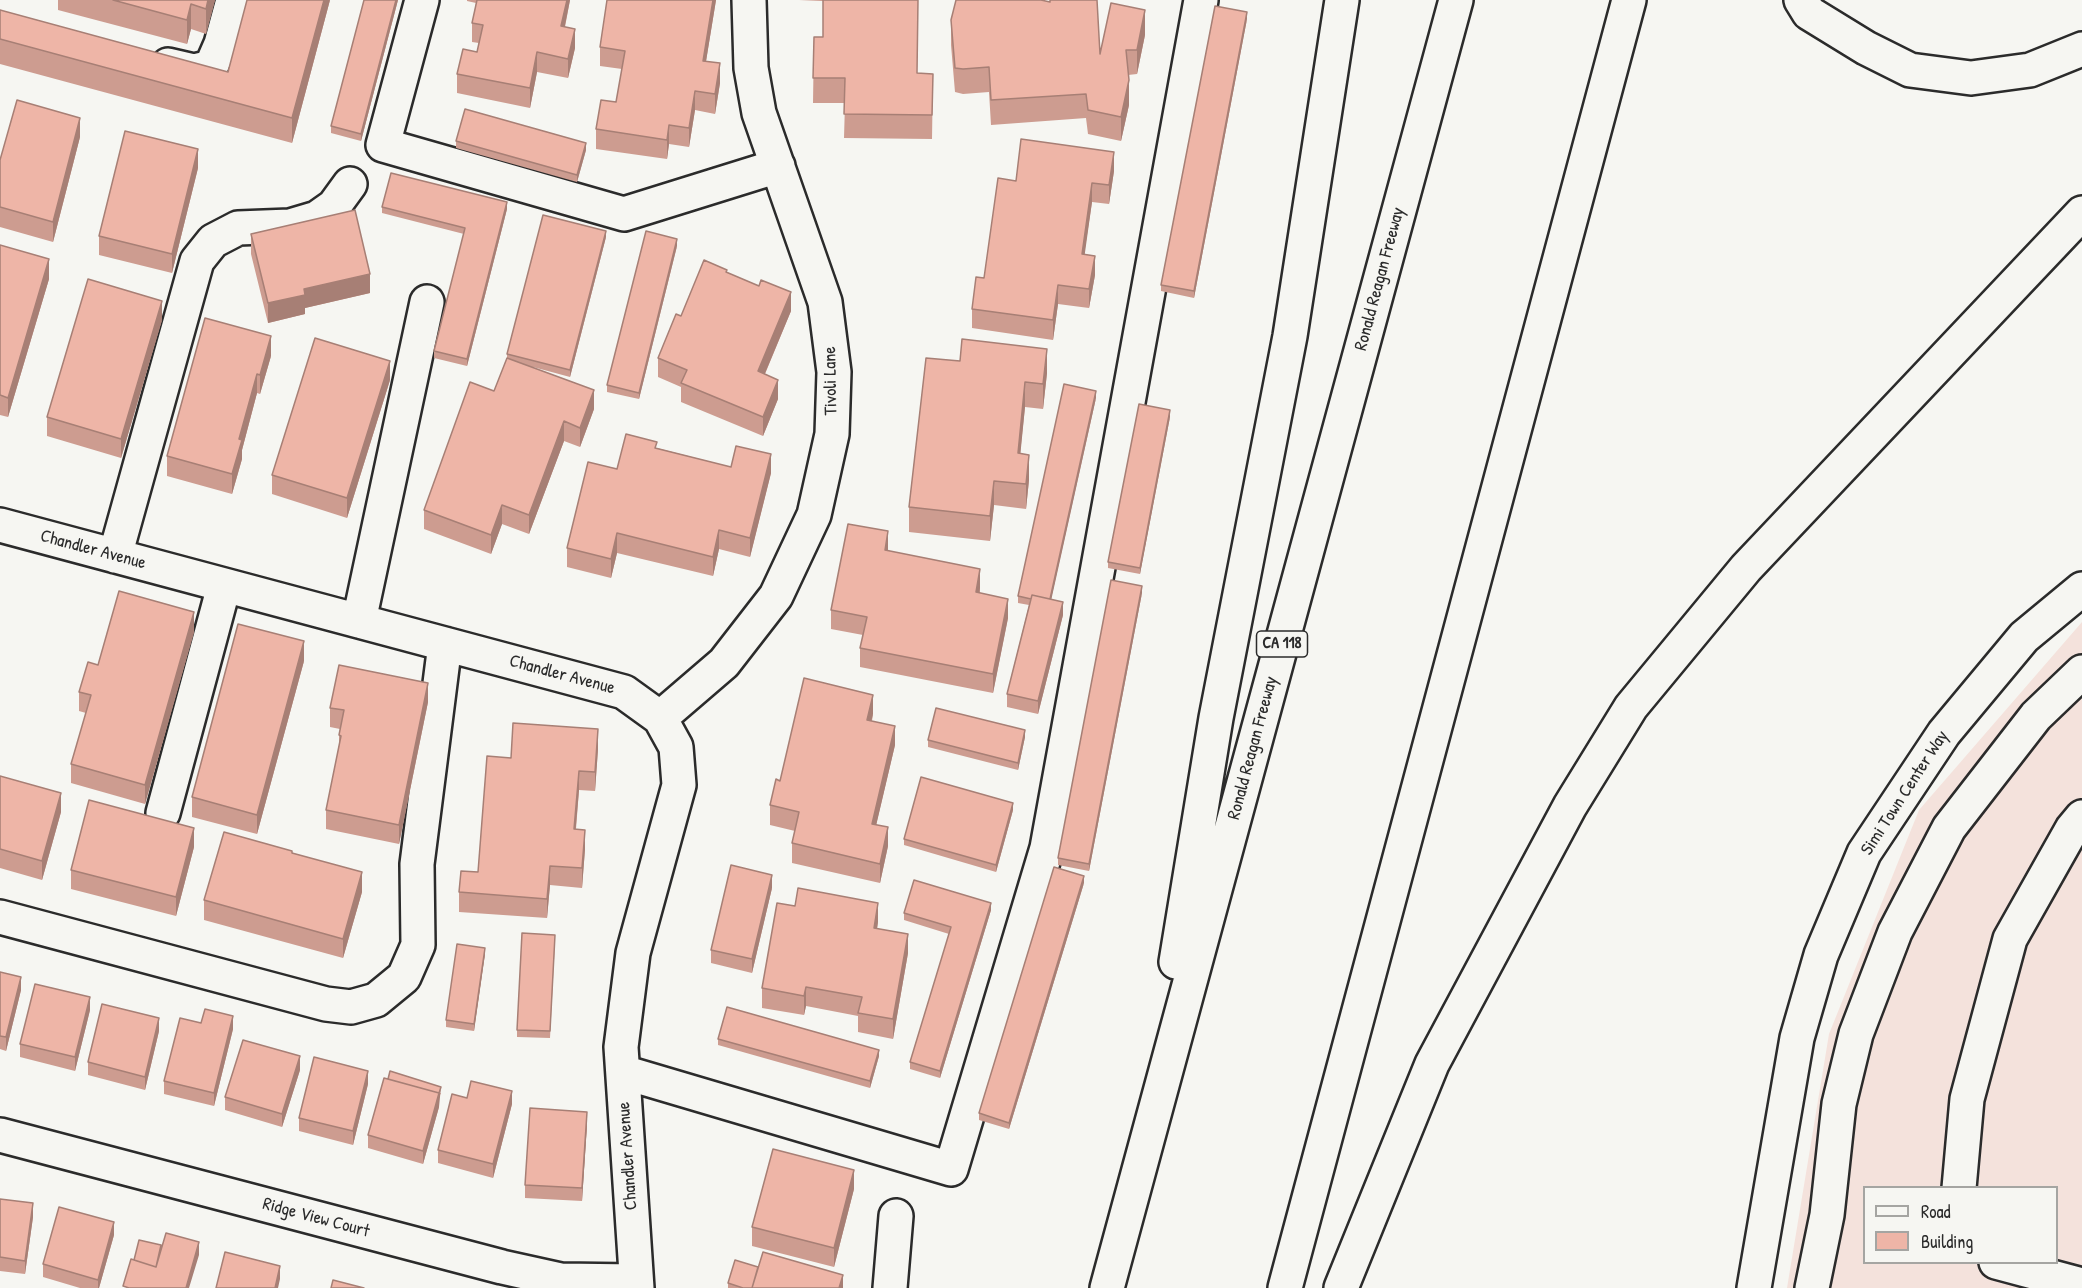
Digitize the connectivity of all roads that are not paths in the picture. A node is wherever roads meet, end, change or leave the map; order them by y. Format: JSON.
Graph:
{"nodes":[{"id":1,"x":233,"y":0,"type":"edge"},
{"id":2,"x":422,"y":0,"type":"edge"},
{"id":3,"x":749,"y":0,"type":"edge"},
{"id":4,"x":1201,"y":0,"type":"edge"},
{"id":5,"x":1342,"y":0,"type":"edge"},
{"id":6,"x":1456,"y":0,"type":"edge"},
{"id":7,"x":1629,"y":0,"type":"edge"},
{"id":8,"x":1801,"y":0,"type":"edge"},
{"id":9,"x":2082,"y":49,"type":"edge"},
{"id":10,"x":137,"y":57,"type":"edge"},
{"id":11,"x":778,"y":166,"type":"junction"},
{"id":12,"x":350,"y":184,"type":"dead end"},
{"id":13,"x":2082,"y":213,"type":"edge"},
{"id":14,"x":427,"y":302,"type":"dead end"},
{"id":15,"x":0,"y":525,"type":"edge"},
{"id":16,"x":115,"y":556,"type":"junction"},
{"id":17,"x":224,"y":586,"type":"junction"},
{"id":18,"x":2082,"y":589,"type":"edge"},
{"id":19,"x":359,"y":621,"type":"junction"},
{"id":20,"x":445,"y":644,"type":"junction"},
{"id":21,"x":2082,"y":672,"type":"edge"},
{"id":22,"x":660,"y":718,"type":"junction"},
{"id":23,"x":163,"y":813,"type":"dead end"},
{"id":24,"x":2082,"y":817,"type":"edge"},
{"id":25,"x":0,"y":917,"type":"edge"},
{"id":26,"x":622,"y":1072,"type":"junction"},
{"id":27,"x":0,"y":1135,"type":"edge"},
{"id":28,"x":1146,"y":1143,"type":"junction"},
{"id":29,"x":1959,"y":1186,"type":"edge"},
{"id":30,"x":896,"y":1216,"type":"dead end"},
{"id":31,"x":2000,"y":1264,"type":"edge"},
{"id":32,"x":636,"y":1285,"type":"edge"},
{"id":33,"x":2082,"y":1286,"type":"edge"},
{"id":34,"x":890,"y":1288,"type":"edge"},
{"id":35,"x":1107,"y":1288,"type":"edge"},
{"id":36,"x":1285,"y":1288,"type":"edge"},
{"id":37,"x":1341,"y":1288,"type":"edge"},
{"id":38,"x":1754,"y":1288,"type":"edge"},
{"id":39,"x":1812,"y":1288,"type":"edge"}],
"edges":[{"from":1,"to":10,"type":"main road"},
{"from":2,"to":11,"type":"main road"},
{"from":3,"to":11,"type":"main road","name":"Tivoli Lane"},
{"from":4,"to":26,"type":"main road"},
{"from":5,"to":28,"type":"main road"},
{"from":6,"to":28,"type":"main road","name":"Ronald Reagan Freeway","number":"CA 118"},
{"from":7,"to":36,"type":"main road"},
{"from":8,"to":9,"type":"main road"},
{"from":11,"to":22,"type":"main road","name":"Tivoli Lane"},
{"from":12,"to":16,"type":"main road"},
{"from":13,"to":37,"type":"main road"},
{"from":14,"to":19,"type":"main road"},
{"from":15,"to":16,"type":"main road","name":"Chandler Avenue"},
{"from":16,"to":17,"type":"main road","name":"Chandler Avenue"},
{"from":17,"to":19,"type":"main road","name":"Chandler Avenue"},
{"from":17,"to":23,"type":"main road"},
{"from":18,"to":38,"type":"main road","name":"Simi Town Center Way"},
{"from":19,"to":20,"type":"main road","name":"Chandler Avenue"},
{"from":20,"to":22,"type":"main road","name":"Chandler Avenue"},
{"from":20,"to":25,"type":"main road"},
{"from":21,"to":39,"type":"main road"},
{"from":22,"to":26,"type":"main road","name":"Chandler Avenue"},
{"from":24,"to":29,"type":"main road"},
{"from":26,"to":32,"type":"main road","name":"Chandler Avenue"},
{"from":27,"to":32,"type":"main road","name":"Ridge View Court"},
{"from":28,"to":35,"type":"main road","name":"Ronald Reagan Freeway","number":"CA 118"},
{"from":30,"to":34,"type":"main road"},
{"from":31,"to":33,"type":"main road"}]}
